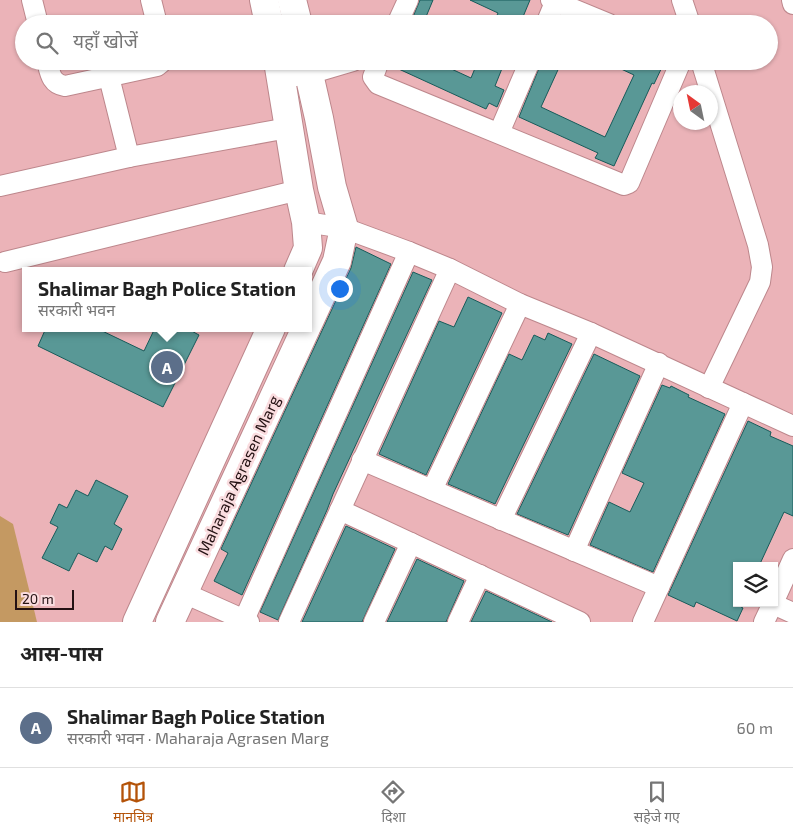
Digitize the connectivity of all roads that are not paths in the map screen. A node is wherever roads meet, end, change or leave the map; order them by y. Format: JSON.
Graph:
{"nodes":[{"id":1,"x":32,"y":0,"type":"edge"},
{"id":2,"x":151,"y":0,"type":"edge"},
{"id":3,"x":264,"y":0,"type":"edge"},
{"id":4,"x":292,"y":0,"type":"edge"},
{"id":5,"x":408,"y":0,"type":"edge"},
{"id":6,"x":682,"y":0,"type":"edge"},
{"id":7,"x":792,"y":0,"type":"edge"},
{"id":8,"x":554,"y":1,"type":"edge"},
{"id":9,"x":793,"y":4,"type":"edge"},
{"id":10,"x":36,"y":15,"type":"edge"},
{"id":11,"x":154,"y":15,"type":"edge"},
{"id":12,"x":267,"y":15,"type":"edge"},
{"id":13,"x":296,"y":15,"type":"edge"},
{"id":14,"x":401,"y":15,"type":"edge"},
{"id":15,"x":549,"y":15,"type":"edge"},
{"id":16,"x":587,"y":15,"type":"edge"},
{"id":17,"x":687,"y":15,"type":"edge"},
{"id":18,"x":49,"y":70,"type":"edge"},
{"id":19,"x":138,"y":70,"type":"edge"},
{"id":20,"x":280,"y":70,"type":"edge"},
{"id":21,"x":308,"y":70,"type":"edge"},
{"id":22,"x":376,"y":70,"type":"edge"},
{"id":23,"x":526,"y":70,"type":"edge"},
{"id":24,"x":677,"y":70,"type":"edge"},
{"id":25,"x":704,"y":70,"type":"edge"},
{"id":26,"x":110,"y":76,"type":"junction"},
{"id":27,"x":288,"y":128,"type":"junction"},
{"id":28,"x":499,"y":133,"type":"junction"},
{"id":29,"x":129,"y":158,"type":"junction"},
{"id":30,"x":0,"y":186,"type":"edge"},
{"id":31,"x":298,"y":190,"type":"junction"},
{"id":32,"x":306,"y":222,"type":"junction"},
{"id":33,"x":344,"y":228,"type":"junction"},
{"id":34,"x":409,"y":252,"type":"junction"},
{"id":35,"x":5,"y":262,"type":"dead end"},
{"id":36,"x":300,"y":267,"type":"edge"},
{"id":37,"x":450,"y":269,"type":"junction"},
{"id":38,"x":520,"y":304,"type":"junction"},
{"id":39,"x":312,"y":315,"type":"edge"},
{"id":40,"x":269,"y":332,"type":"edge"},
{"id":41,"x":304,"y":332,"type":"edge"},
{"id":42,"x":591,"y":333,"type":"junction"},
{"id":43,"x":659,"y":364,"type":"junction"},
{"id":44,"x":709,"y":388,"type":"junction"},
{"id":45,"x":743,"y":403,"type":"junction"},
{"id":46,"x":793,"y":426,"type":"edge"},
{"id":47,"x":221,"y":438,"type":"junction"},
{"id":48,"x":249,"y":452,"type":"junction"},
{"id":49,"x":362,"y":460,"type":"junction"},
{"id":50,"x":432,"y":490,"type":"junction"},
{"id":51,"x":340,"y":510,"type":"junction"},
{"id":52,"x":501,"y":520,"type":"junction"},
{"id":53,"x":411,"y":543,"type":"junction"},
{"id":54,"x":574,"y":551,"type":"junction"},
{"id":55,"x":793,"y":559,"type":"edge"},
{"id":56,"x":480,"y":575,"type":"junction"},
{"id":57,"x":659,"y":587,"type":"junction"},
{"id":58,"x":778,"y":592,"type":"edge"},
{"id":59,"x":184,"y":593,"type":"junction"},
{"id":60,"x":778,"y":606,"type":"edge"},
{"id":61,"x":771,"y":607,"type":"edge"},
{"id":62,"x":793,"y":613,"type":"edge"},
{"id":63,"x":544,"y":614,"type":"edge"},
{"id":64,"x":246,"y":621,"type":"edge"},
{"id":65,"x":137,"y":622,"type":"edge"},
{"id":66,"x":170,"y":622,"type":"edge"},
{"id":67,"x":289,"y":622,"type":"edge"},
{"id":68,"x":374,"y":622,"type":"edge"},
{"id":69,"x":458,"y":622,"type":"edge"},
{"id":70,"x":580,"y":622,"type":"edge"},
{"id":71,"x":643,"y":622,"type":"edge"},
{"id":72,"x":764,"y":622,"type":"edge"}],
"edges":[{"from":1,"to":10,"type":"street"},
{"from":2,"to":11,"type":"street"},
{"from":3,"to":12,"type":"street"},
{"from":4,"to":13,"type":"street"},
{"from":5,"to":14,"type":"street"},
{"from":6,"to":17,"type":"street"},
{"from":7,"to":9,"type":"street"},
{"from":8,"to":15,"type":"street"},
{"from":8,"to":16,"type":"street"},
{"from":18,"to":26,"type":"street"},
{"from":19,"to":26,"type":"street"},
{"from":20,"to":27,"type":"street"},
{"from":21,"to":33,"type":"street"},
{"from":22,"to":28,"type":"street"},
{"from":23,"to":28,"type":"street"},
{"from":24,"to":28,"type":"street"},
{"from":25,"to":44,"type":"street"},
{"from":26,"to":29,"type":"street"},
{"from":27,"to":29,"type":"street"},
{"from":27,"to":31,"type":"street"},
{"from":29,"to":30,"type":"street"},
{"from":31,"to":32,"type":"street"},
{"from":31,"to":35,"type":"street"},
{"from":32,"to":33,"type":"street"},
{"from":32,"to":36,"type":"street"},
{"from":33,"to":34,"type":"street"},
{"from":33,"to":39,"type":"street"},
{"from":34,"to":37,"type":"street"},
{"from":34,"to":64,"type":"street"},
{"from":37,"to":38,"type":"street"},
{"from":37,"to":49,"type":"street"},
{"from":38,"to":42,"type":"street"},
{"from":38,"to":50,"type":"street"},
{"from":40,"to":47,"type":"street","name":"Maharaja Agrasen Marg"},
{"from":41,"to":48,"type":"street","name":"Maharaja Agrasen Marg"},
{"from":42,"to":43,"type":"street"},
{"from":42,"to":52,"type":"street"},
{"from":43,"to":44,"type":"street"},
{"from":43,"to":54,"type":"street"},
{"from":44,"to":45,"type":"street"},
{"from":45,"to":46,"type":"street"},
{"from":45,"to":57,"type":"street"},
{"from":47,"to":48,"type":"street"},
{"from":47,"to":65,"type":"street","name":"Maharaja Agrasen Marg"},
{"from":48,"to":59,"type":"street","name":"Maharaja Agrasen Marg"},
{"from":49,"to":50,"type":"street"},
{"from":49,"to":51,"type":"street"},
{"from":50,"to":52,"type":"street"},
{"from":51,"to":53,"type":"street"},
{"from":51,"to":67,"type":"street"},
{"from":52,"to":54,"type":"street"},
{"from":53,"to":56,"type":"street"},
{"from":53,"to":68,"type":"street"},
{"from":54,"to":57,"type":"street"},
{"from":55,"to":58,"type":"street"},
{"from":56,"to":63,"type":"street"},
{"from":56,"to":69,"type":"street"},
{"from":57,"to":71,"type":"street"},
{"from":59,"to":64,"type":"street"},
{"from":59,"to":66,"type":"street","name":"Maharaja Agrasen Marg"},
{"from":60,"to":62,"type":"street"},
{"from":61,"to":72,"type":"street"},
{"from":63,"to":70,"type":"street"}]}
